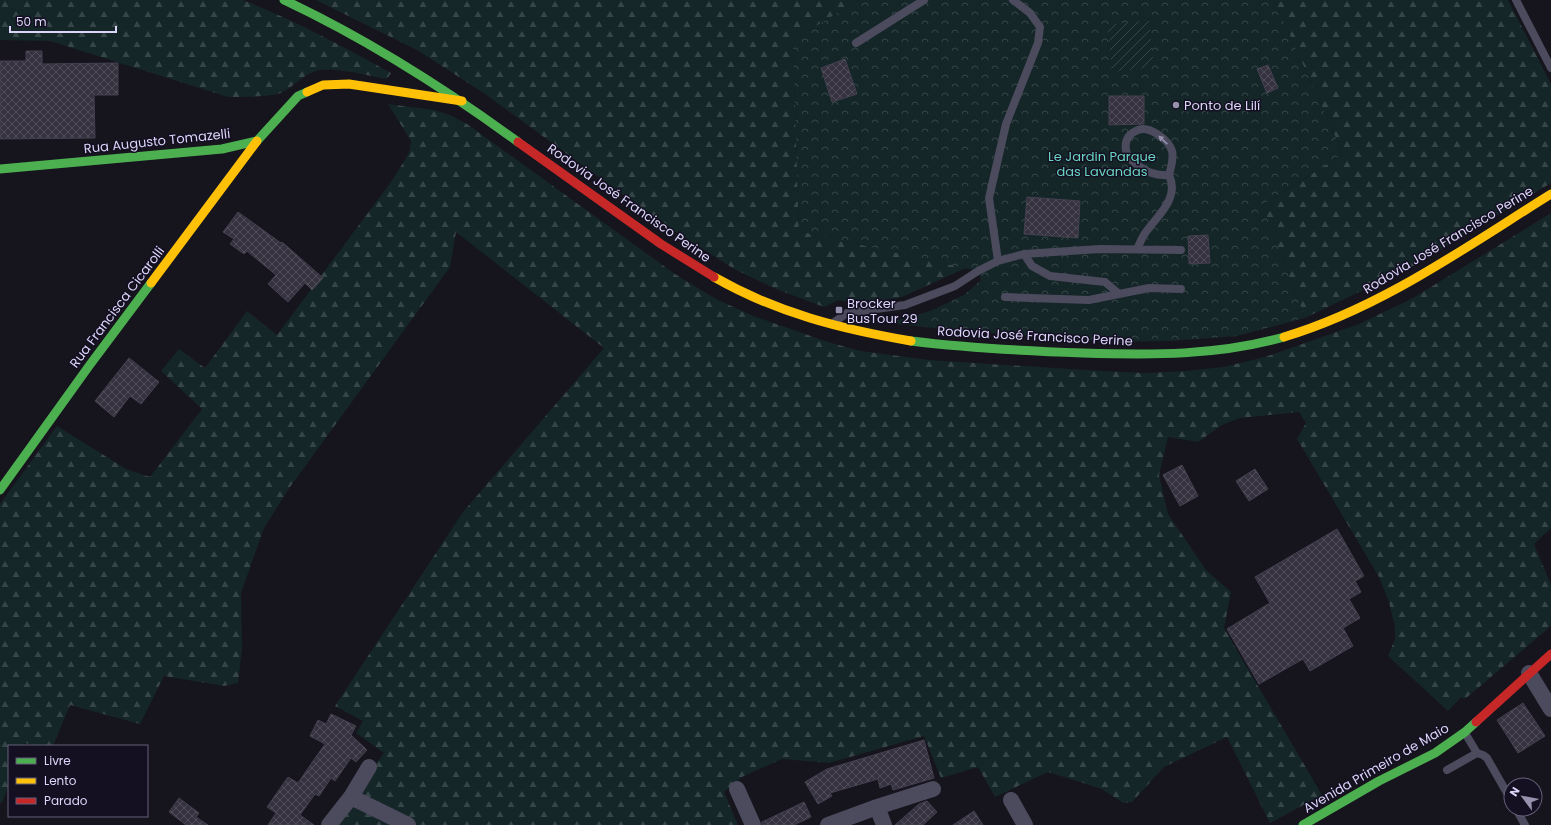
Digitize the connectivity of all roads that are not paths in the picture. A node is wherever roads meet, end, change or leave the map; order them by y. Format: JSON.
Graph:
{"nodes":[{"id":1,"x":284,"y":0,"type":"edge"},
{"id":2,"x":924,"y":0,"type":"edge"},
{"id":3,"x":1013,"y":0,"type":"edge"},
{"id":4,"x":1516,"y":0,"type":"edge"},
{"id":5,"x":856,"y":43,"type":"dead end"},
{"id":6,"x":1551,"y":68,"type":"edge"},
{"id":7,"x":462,"y":101,"type":"junction"},
{"id":8,"x":257,"y":141,"type":"junction"},
{"id":9,"x":0,"y":169,"type":"edge"},
{"id":10,"x":1168,"y":175,"type":"junction"},
{"id":11,"x":1551,"y":194,"type":"edge"},
{"id":12,"x":1137,"y":249,"type":"junction"},
{"id":13,"x":1181,"y":250,"type":"dead end"},
{"id":14,"x":1024,"y":254,"type":"junction"},
{"id":15,"x":998,"y":261,"type":"junction"},
{"id":16,"x":1181,"y":289,"type":"dead end"},
{"id":17,"x":1118,"y":293,"type":"junction"},
{"id":18,"x":1005,"y":297,"type":"dead end"},
{"id":19,"x":830,"y":324,"type":"junction"},
{"id":20,"x":0,"y":490,"type":"edge"},
{"id":21,"x":1551,"y":654,"type":"edge"},
{"id":22,"x":1529,"y":674,"type":"junction"},
{"id":23,"x":1551,"y":709,"type":"edge"},
{"id":24,"x":1465,"y":732,"type":"junction"},
{"id":25,"x":1477,"y":753,"type":"junction"},
{"id":26,"x":369,"y":767,"type":"dead end"},
{"id":27,"x":1447,"y":770,"type":"dead end"},
{"id":28,"x":1503,"y":786,"type":"edge"},
{"id":29,"x":737,"y":789,"type":"dead end"},
{"id":30,"x":933,"y":789,"type":"dead end"},
{"id":31,"x":351,"y":797,"type":"junction"},
{"id":32,"x":1011,"y":800,"type":"dead end"},
{"id":33,"x":876,"y":807,"type":"junction"},
{"id":34,"x":329,"y":825,"type":"edge"},
{"id":35,"x":408,"y":825,"type":"edge"},
{"id":36,"x":753,"y":825,"type":"edge"},
{"id":37,"x":828,"y":825,"type":"edge"},
{"id":38,"x":884,"y":825,"type":"edge"},
{"id":39,"x":1025,"y":825,"type":"edge"},
{"id":40,"x":1303,"y":825,"type":"edge"}],
"edges":[{"from":1,"to":7,"type":"main road","name":"Rodovia José Francisco Perine"},
{"from":2,"to":5,"type":"lane"},
{"from":3,"to":15,"type":"lane"},
{"from":4,"to":6,"type":"lane"},
{"from":7,"to":8,"type":"main road"},
{"from":7,"to":19,"type":"main road","name":"Rodovia José Francisco Perine"},
{"from":8,"to":9,"type":"main road","name":"Rua Augusto Tomazelli"},
{"from":8,"to":20,"type":"main road","name":"Rua Francisca Cicarolli"},
{"from":10,"to":10,"type":"lane","one_way":true},
{"from":10,"to":12,"type":"lane"},
{"from":11,"to":19,"type":"main road","name":"Rodovia José Francisco Perine"},
{"from":12,"to":13,"type":"lane"},
{"from":12,"to":14,"type":"lane"},
{"from":14,"to":15,"type":"lane"},
{"from":14,"to":17,"type":"lane"},
{"from":15,"to":19,"type":"lane"},
{"from":16,"to":17,"type":"lane"},
{"from":17,"to":18,"type":"lane"},
{"from":21,"to":22,"type":"main road","name":"Avenida Primeiro de Maio"},
{"from":22,"to":23,"type":"street"},
{"from":22,"to":24,"type":"main road","name":"Avenida Primeiro de Maio"},
{"from":24,"to":25,"type":"lane"},
{"from":24,"to":40,"type":"main road","name":"Avenida Primeiro de Maio"},
{"from":25,"to":27,"type":"lane"},
{"from":25,"to":28,"type":"lane"},
{"from":26,"to":31,"type":"street"},
{"from":29,"to":36,"type":"street"},
{"from":30,"to":33,"type":"street"},
{"from":31,"to":34,"type":"street"},
{"from":31,"to":35,"type":"street"},
{"from":32,"to":39,"type":"street"},
{"from":33,"to":37,"type":"street"},
{"from":33,"to":38,"type":"street"}]}
